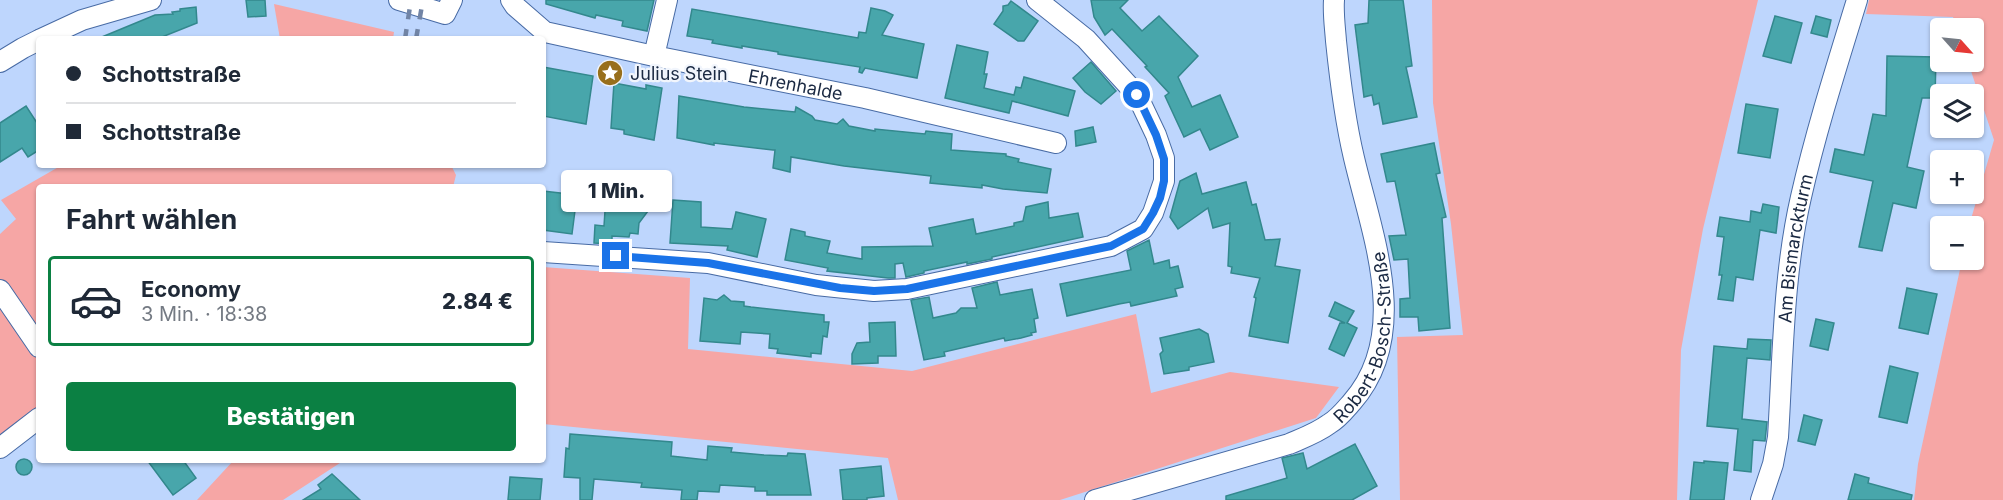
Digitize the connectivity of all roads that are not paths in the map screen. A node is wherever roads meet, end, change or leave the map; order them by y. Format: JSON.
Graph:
{"nodes":[{"id":1,"x":151,"y":0,"type":"edge"},
{"id":2,"x":399,"y":0,"type":"edge"},
{"id":3,"x":452,"y":0,"type":"edge"},
{"id":4,"x":511,"y":0,"type":"edge"},
{"id":5,"x":668,"y":0,"type":"edge"},
{"id":6,"x":1037,"y":0,"type":"edge"},
{"id":7,"x":1334,"y":0,"type":"edge"},
{"id":8,"x":1857,"y":0,"type":"edge"},
{"id":9,"x":46,"y":36,"type":"edge"},
{"id":10,"x":36,"y":41,"type":"edge"},
{"id":11,"x":654,"y":56,"type":"junction"},
{"id":12,"x":0,"y":62,"type":"edge"},
{"id":13,"x":1056,"y":143,"type":"dead end"},
{"id":14,"x":546,"y":252,"type":"edge"},
{"id":15,"x":0,"y":290,"type":"edge"},
{"id":16,"x":36,"y":343,"type":"edge"},
{"id":17,"x":36,"y":419,"type":"edge"},
{"id":18,"x":0,"y":448,"type":"edge"},
{"id":19,"x":1095,"y":500,"type":"edge"},
{"id":20,"x":1761,"y":500,"type":"edge"}],
"edges":[{"from":1,"to":9,"type":"street"},
{"from":2,"to":3,"type":"street"},
{"from":4,"to":11,"type":"street","name":"Ehrenhalde"},
{"from":5,"to":11,"type":"street"},
{"from":6,"to":14,"type":"street"},
{"from":7,"to":19,"type":"street","name":"Robert-Bosch-Straße"},
{"from":8,"to":20,"type":"street","name":"Am Bismarckturm"},
{"from":10,"to":12,"type":"street"},
{"from":11,"to":13,"type":"street","name":"Ehrenhalde"},
{"from":15,"to":16,"type":"street"},
{"from":17,"to":18,"type":"street"}]}
